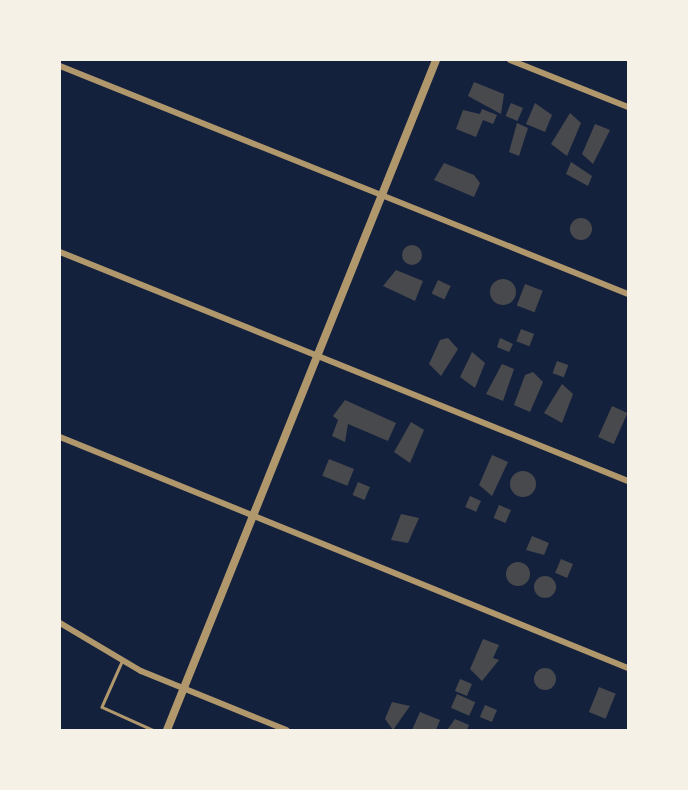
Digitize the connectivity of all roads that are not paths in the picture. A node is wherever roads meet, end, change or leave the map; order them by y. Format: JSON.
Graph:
{"nodes":[{"id":1,"x":436,"y":60,"type":"edge"},
{"id":2,"x":510,"y":60,"type":"edge"},
{"id":3,"x":60,"y":66,"type":"edge"},
{"id":4,"x":628,"y":107,"type":"edge"},
{"id":5,"x":382,"y":195,"type":"junction"},
{"id":6,"x":60,"y":252,"type":"edge"},
{"id":7,"x":628,"y":294,"type":"edge"},
{"id":8,"x":317,"y":356,"type":"junction"},
{"id":9,"x":60,"y":437,"type":"edge"},
{"id":10,"x":628,"y":481,"type":"edge"},
{"id":11,"x":252,"y":517,"type":"junction"},
{"id":12,"x":60,"y":623,"type":"edge"},
{"id":13,"x":122,"y":662,"type":"junction"},
{"id":14,"x":628,"y":668,"type":"edge"},
{"id":15,"x":183,"y":689,"type":"junction"},
{"id":16,"x":153,"y":730,"type":"edge"},
{"id":17,"x":167,"y":730,"type":"edge"},
{"id":18,"x":286,"y":730,"type":"edge"}],
"edges":[{"from":1,"to":5,"type":"street"},
{"from":2,"to":4,"type":"street"},
{"from":3,"to":5,"type":"street"},
{"from":5,"to":7,"type":"street"},
{"from":5,"to":8,"type":"street"},
{"from":6,"to":8,"type":"street"},
{"from":8,"to":10,"type":"street"},
{"from":8,"to":11,"type":"street"},
{"from":9,"to":11,"type":"street"},
{"from":11,"to":14,"type":"street"},
{"from":11,"to":15,"type":"street"},
{"from":12,"to":13,"type":"street"},
{"from":13,"to":15,"type":"street"},
{"from":13,"to":16,"type":"lane"},
{"from":15,"to":17,"type":"street"},
{"from":15,"to":18,"type":"street"}]}
